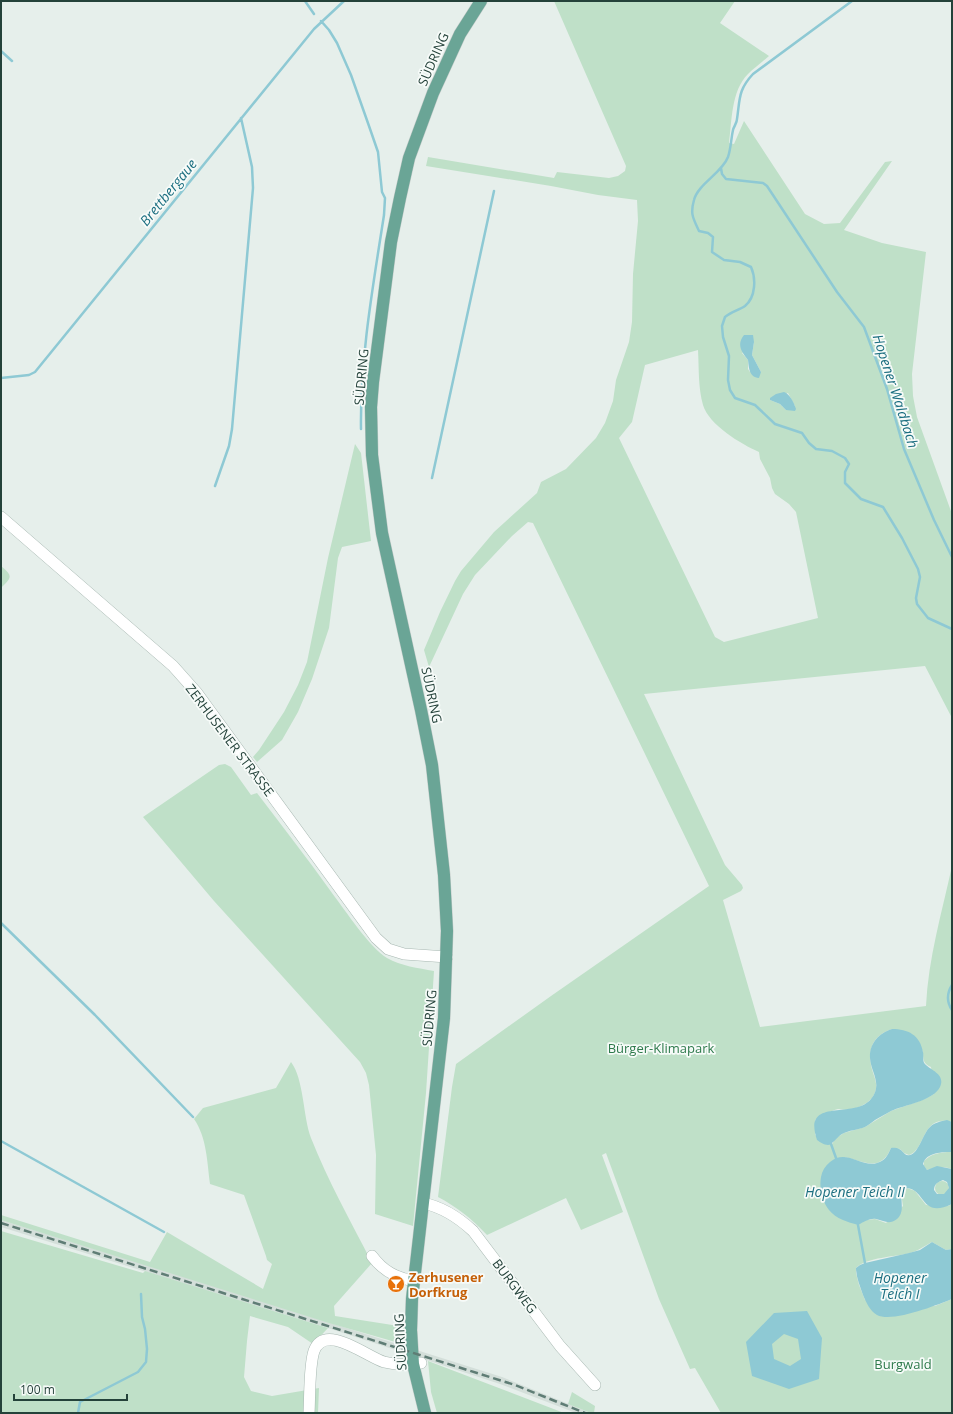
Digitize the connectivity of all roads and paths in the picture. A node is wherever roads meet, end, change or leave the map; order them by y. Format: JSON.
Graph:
{"nodes":[{"id":1,"x":480,"y":1,"type":"edge"},
{"id":2,"x":1,"y":517,"type":"edge"},
{"id":3,"x":447,"y":957,"type":"junction"},
{"id":4,"x":423,"y":1203,"type":"junction"},
{"id":5,"x":372,"y":1256,"type":"dead end"},
{"id":6,"x":414,"y":1281,"type":"junction"},
{"id":7,"x":417,"y":1364,"type":"junction"},
{"id":8,"x":594,"y":1385,"type":"dead end"},
{"id":9,"x":309,"y":1413,"type":"edge"},
{"id":10,"x":425,"y":1413,"type":"edge"}],
"edges":[{"from":1,"to":3,"type":"main road","name":"SÜDRING"},
{"from":2,"to":3,"type":"street","name":"ZERHUSENER STRASSE"},
{"from":3,"to":4,"type":"main road","name":"SÜDRING"},
{"from":4,"to":6,"type":"main road","name":"SÜDRING"},
{"from":4,"to":8,"type":"street","name":"BURGWEG"},
{"from":5,"to":6,"type":"street"},
{"from":6,"to":7,"type":"main road","name":"SÜDRING"},
{"from":7,"to":9,"type":"street"},
{"from":7,"to":10,"type":"main road","name":"SÜDRING"}]}
